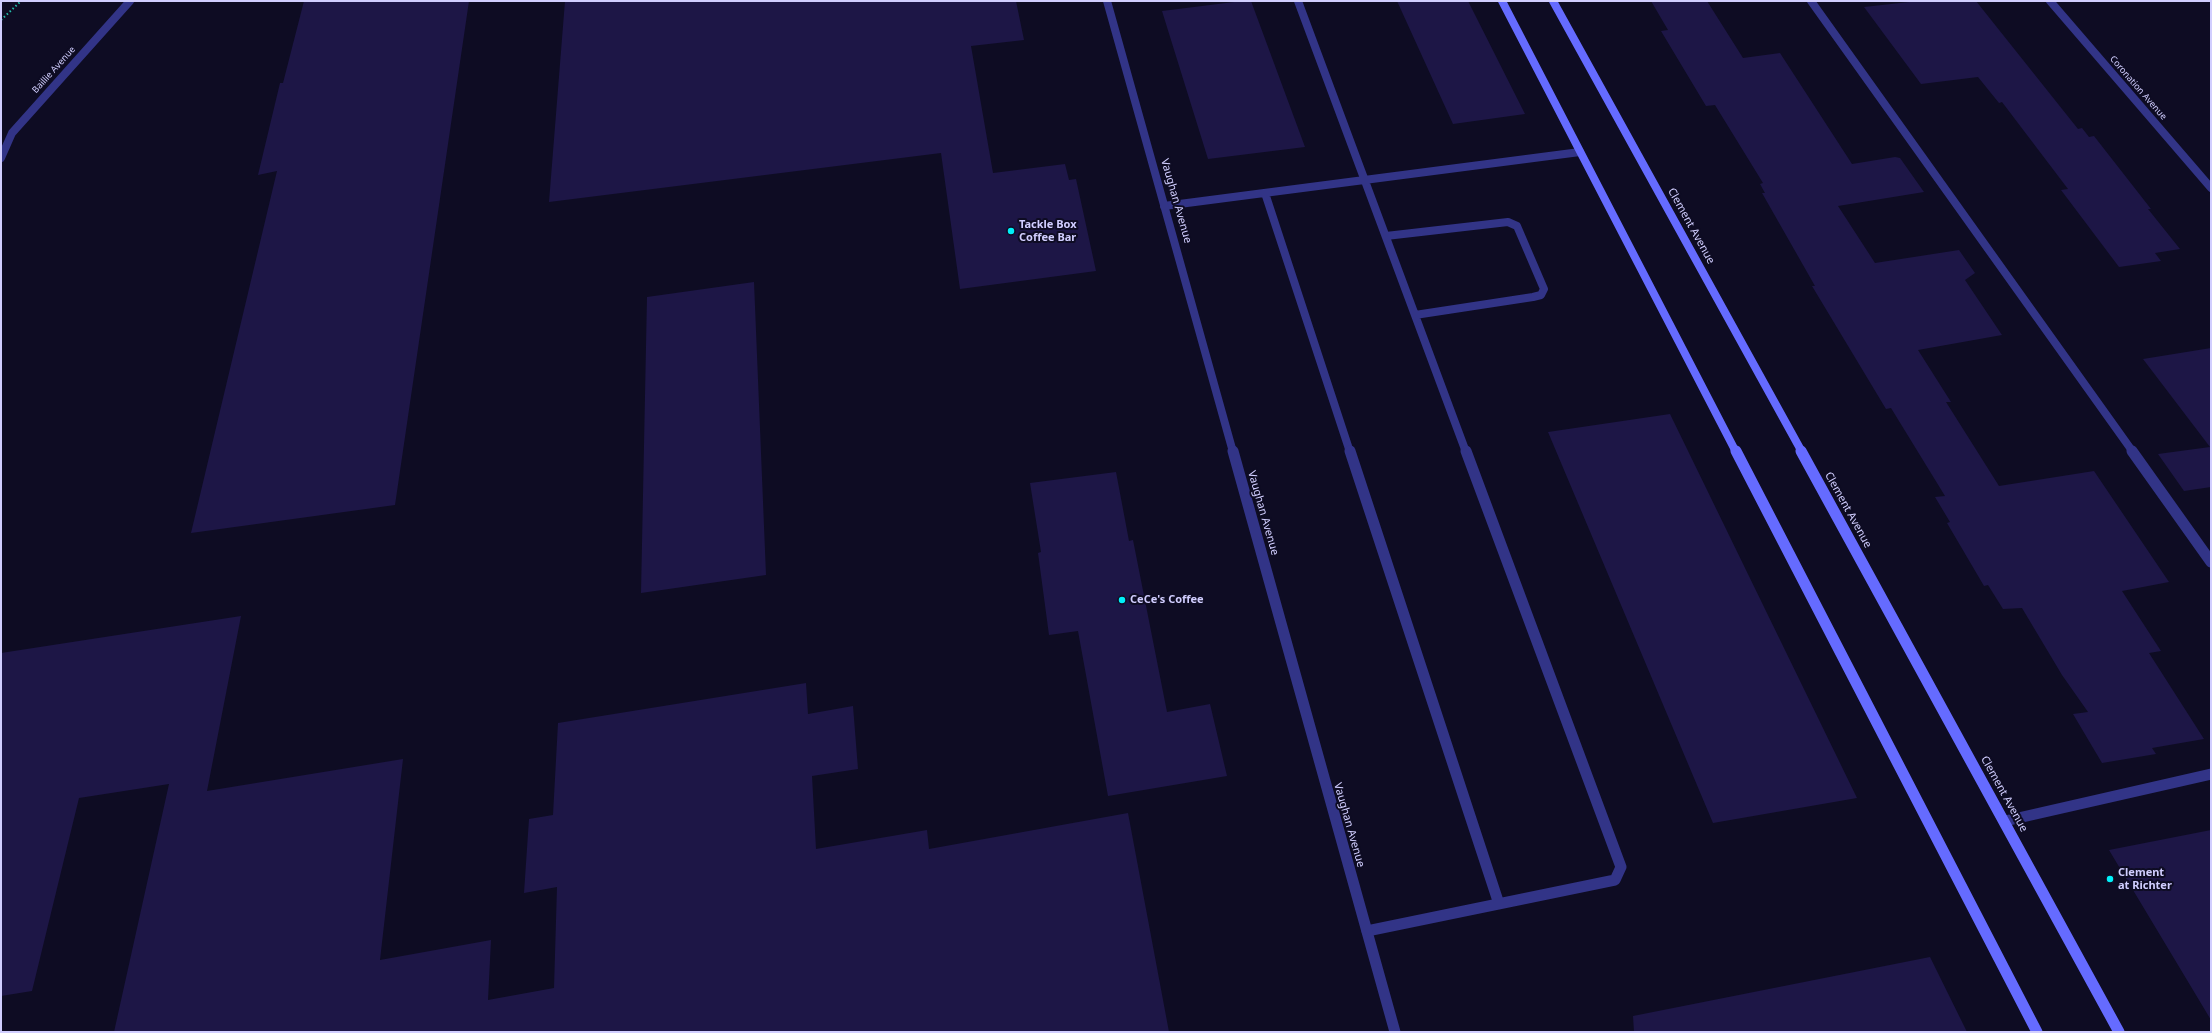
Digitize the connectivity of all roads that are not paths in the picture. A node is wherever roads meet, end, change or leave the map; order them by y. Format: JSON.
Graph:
{"nodes":[{"id":1,"x":130,"y":1,"type":"edge"},
{"id":2,"x":1107,"y":1,"type":"edge"},
{"id":3,"x":1298,"y":1,"type":"edge"},
{"id":4,"x":1502,"y":1,"type":"edge"},
{"id":5,"x":1553,"y":1,"type":"edge"},
{"id":6,"x":1811,"y":1,"type":"edge"},
{"id":7,"x":2050,"y":1,"type":"edge"},
{"id":8,"x":1580,"y":152,"type":"junction"},
{"id":9,"x":1,"y":158,"type":"edge"},
{"id":10,"x":1365,"y":181,"type":"junction"},
{"id":11,"x":2211,"y":188,"type":"edge"},
{"id":12,"x":1265,"y":193,"type":"junction"},
{"id":13,"x":1164,"y":206,"type":"junction"},
{"id":14,"x":1386,"y":236,"type":"junction"},
{"id":15,"x":1415,"y":315,"type":"junction"},
{"id":16,"x":2211,"y":562,"type":"edge"},
{"id":17,"x":2211,"y":774,"type":"edge"},
{"id":18,"x":2005,"y":821,"type":"junction"},
{"id":19,"x":1499,"y":904,"type":"junction"},
{"id":20,"x":1366,"y":931,"type":"junction"},
{"id":21,"x":1394,"y":1032,"type":"edge"},
{"id":22,"x":2037,"y":1032,"type":"edge"},
{"id":23,"x":2119,"y":1032,"type":"edge"}],
"edges":[{"from":1,"to":9,"type":"street","name":"Baillie Avenue"},
{"from":2,"to":13,"type":"street","name":"Vaughan Avenue"},
{"from":3,"to":10,"type":"street"},
{"from":4,"to":8,"type":"main road"},
{"from":5,"to":18,"type":"main road","name":"Clement Avenue"},
{"from":6,"to":16,"type":"street"},
{"from":7,"to":11,"type":"street","name":"Coronation Avenue"},
{"from":8,"to":10,"type":"street"},
{"from":8,"to":22,"type":"main road"},
{"from":10,"to":12,"type":"street"},
{"from":10,"to":14,"type":"street"},
{"from":12,"to":13,"type":"street"},
{"from":12,"to":19,"type":"street"},
{"from":13,"to":20,"type":"street","name":"Vaughan Avenue"},
{"from":14,"to":15,"type":"street"},
{"from":14,"to":15,"type":"street"},
{"from":15,"to":19,"type":"street"},
{"from":17,"to":18,"type":"street"},
{"from":18,"to":23,"type":"main road","name":"Clement Avenue"},
{"from":19,"to":20,"type":"street"},
{"from":20,"to":21,"type":"street","name":"Vaughan Avenue"}]}
